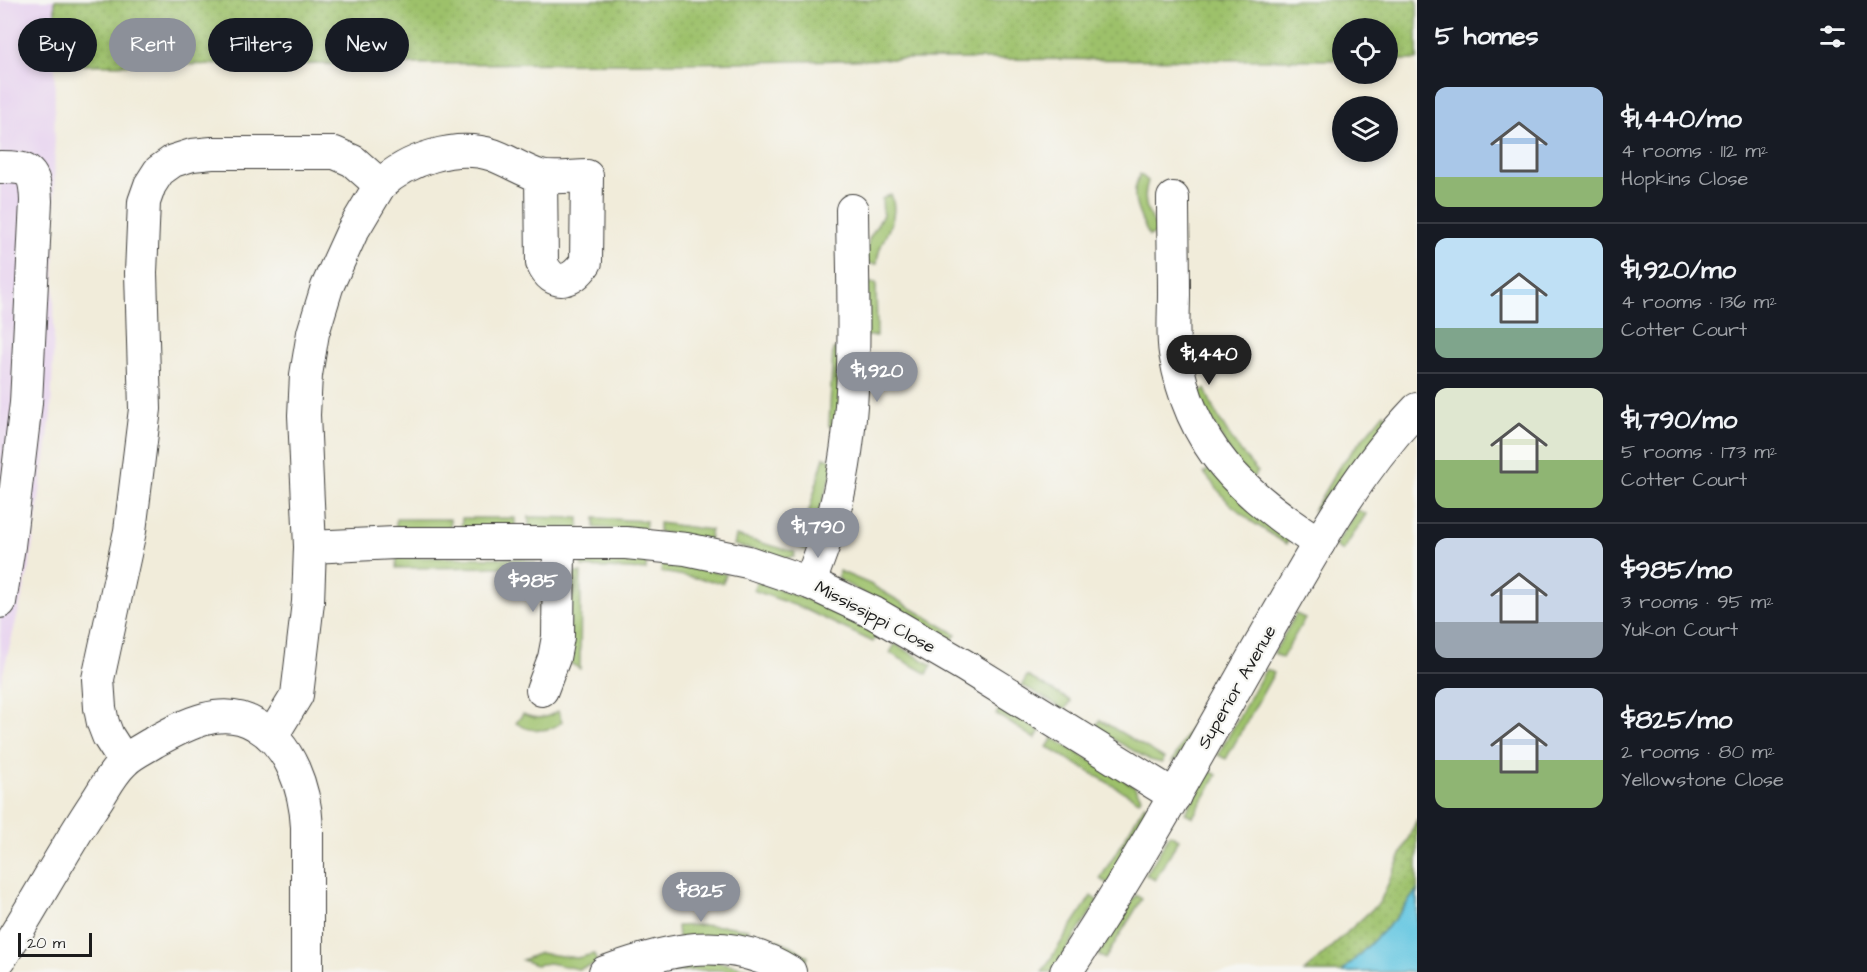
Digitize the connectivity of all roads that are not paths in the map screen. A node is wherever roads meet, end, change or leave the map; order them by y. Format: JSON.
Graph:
{"nodes":[{"id":1,"x":0,"y":167,"type":"edge"},
{"id":2,"x":541,"y":176,"type":"dead end"},
{"id":3,"x":380,"y":185,"type":"junction"},
{"id":4,"x":1173,"y":198,"type":"dead end"},
{"id":5,"x":852,"y":210,"type":"dead end"},
{"id":6,"x":1417,"y":409,"type":"edge"},
{"id":7,"x":559,"y":543,"type":"junction"},
{"id":8,"x":1319,"y":543,"type":"junction"},
{"id":9,"x":310,"y":547,"type":"junction"},
{"id":10,"x":810,"y":583,"type":"junction"},
{"id":11,"x":0,"y":602,"type":"edge"},
{"id":12,"x":542,"y":690,"type":"dead end"},
{"id":13,"x":272,"y":736,"type":"junction"},
{"id":14,"x":124,"y":761,"type":"junction"},
{"id":15,"x":1175,"y":796,"type":"junction"},
{"id":16,"x":0,"y":959,"type":"edge"},
{"id":17,"x":307,"y":972,"type":"edge"},
{"id":18,"x":605,"y":972,"type":"edge"},
{"id":19,"x":790,"y":972,"type":"edge"},
{"id":20,"x":1066,"y":972,"type":"edge"}],
"edges":[{"from":1,"to":11,"type":"street"},
{"from":2,"to":3,"type":"street"},
{"from":3,"to":9,"type":"street"},
{"from":3,"to":14,"type":"street"},
{"from":4,"to":8,"type":"street"},
{"from":5,"to":10,"type":"street"},
{"from":6,"to":8,"type":"street","name":"Superior Avenue"},
{"from":7,"to":9,"type":"street","name":"Mississippi Close"},
{"from":7,"to":10,"type":"street","name":"Mississippi Close"},
{"from":7,"to":12,"type":"street"},
{"from":8,"to":15,"type":"street","name":"Superior Avenue"},
{"from":9,"to":13,"type":"street"},
{"from":10,"to":15,"type":"street","name":"Mississippi Close"},
{"from":13,"to":14,"type":"street"},
{"from":13,"to":17,"type":"street"},
{"from":14,"to":16,"type":"street"},
{"from":15,"to":20,"type":"street","name":"Superior Avenue"},
{"from":18,"to":19,"type":"street"}]}
